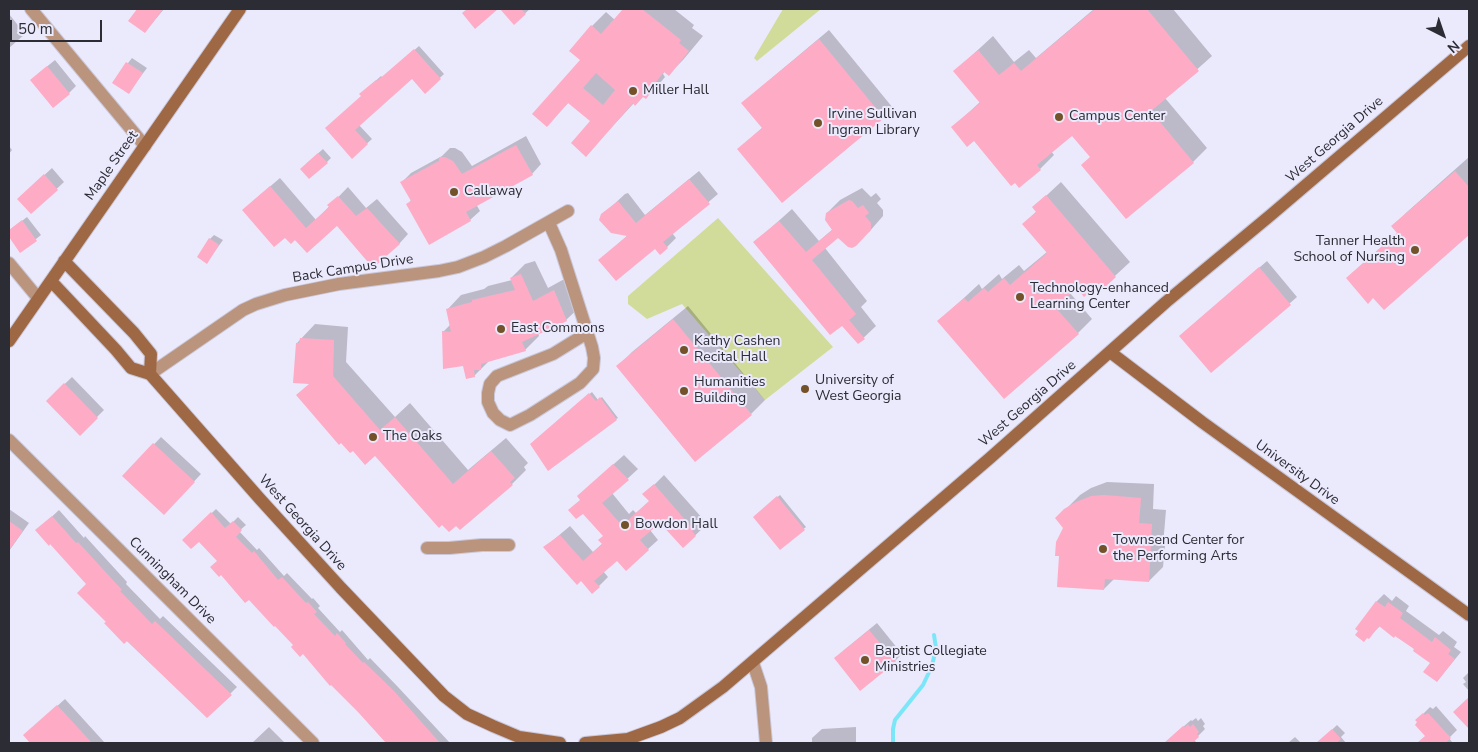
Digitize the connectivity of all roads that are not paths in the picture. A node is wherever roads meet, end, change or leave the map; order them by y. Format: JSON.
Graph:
{"nodes":[{"id":1,"x":32,"y":9,"type":"edge"},
{"id":2,"x":240,"y":9,"type":"edge"},
{"id":3,"x":1469,"y":46,"type":"edge"},
{"id":4,"x":145,"y":146,"type":"junction"},
{"id":5,"x":568,"y":211,"type":"dead end"},
{"id":6,"x":549,"y":223,"type":"junction"},
{"id":7,"x":64,"y":261,"type":"junction"},
{"id":8,"x":9,"y":263,"type":"edge"},
{"id":9,"x":50,"y":281,"type":"junction"},
{"id":10,"x":38,"y":298,"type":"junction"},
{"id":11,"x":587,"y":333,"type":"junction"},
{"id":12,"x":9,"y":341,"type":"edge"},
{"id":13,"x":1110,"y":352,"type":"junction"},
{"id":14,"x":150,"y":374,"type":"junction"},
{"id":15,"x":9,"y":440,"type":"edge"},
{"id":16,"x":509,"y":545,"type":"dead end"},
{"id":17,"x":427,"y":548,"type":"dead end"},
{"id":18,"x":1469,"y":615,"type":"edge"},
{"id":19,"x":753,"y":662,"type":"junction"},
{"id":20,"x":313,"y":743,"type":"edge"},
{"id":21,"x":560,"y":743,"type":"edge"},
{"id":22,"x":585,"y":743,"type":"edge"},
{"id":23,"x":766,"y":743,"type":"edge"}],
"edges":[{"from":1,"to":4,"type":"street"},
{"from":2,"to":4,"type":"street","name":"Maple Street"},
{"from":3,"to":13,"type":"street","name":"West Georgia Drive"},
{"from":4,"to":7,"type":"street","name":"Maple Street"},
{"from":5,"to":6,"type":"street","name":"Back Campus Drive"},
{"from":6,"to":11,"type":"street"},
{"from":6,"to":14,"type":"street","name":"Back Campus Drive"},
{"from":7,"to":9,"type":"street","name":"Maple Street"},
{"from":7,"to":14,"type":"street"},
{"from":8,"to":10,"type":"street"},
{"from":9,"to":10,"type":"street","name":"Maple Street"},
{"from":9,"to":14,"type":"street","name":"West Georgia Drive"},
{"from":10,"to":12,"type":"street","name":"Maple Street"},
{"from":11,"to":11,"type":"street"},
{"from":13,"to":18,"type":"street","name":"University Drive"},
{"from":13,"to":19,"type":"street","name":"West Georgia Drive"},
{"from":14,"to":21,"type":"street","name":"West Georgia Drive"},
{"from":15,"to":20,"type":"street","name":"Cunningham Drive"},
{"from":16,"to":17,"type":"street"},
{"from":19,"to":22,"type":"street","name":"West Georgia Drive"},
{"from":19,"to":23,"type":"street"}]}
